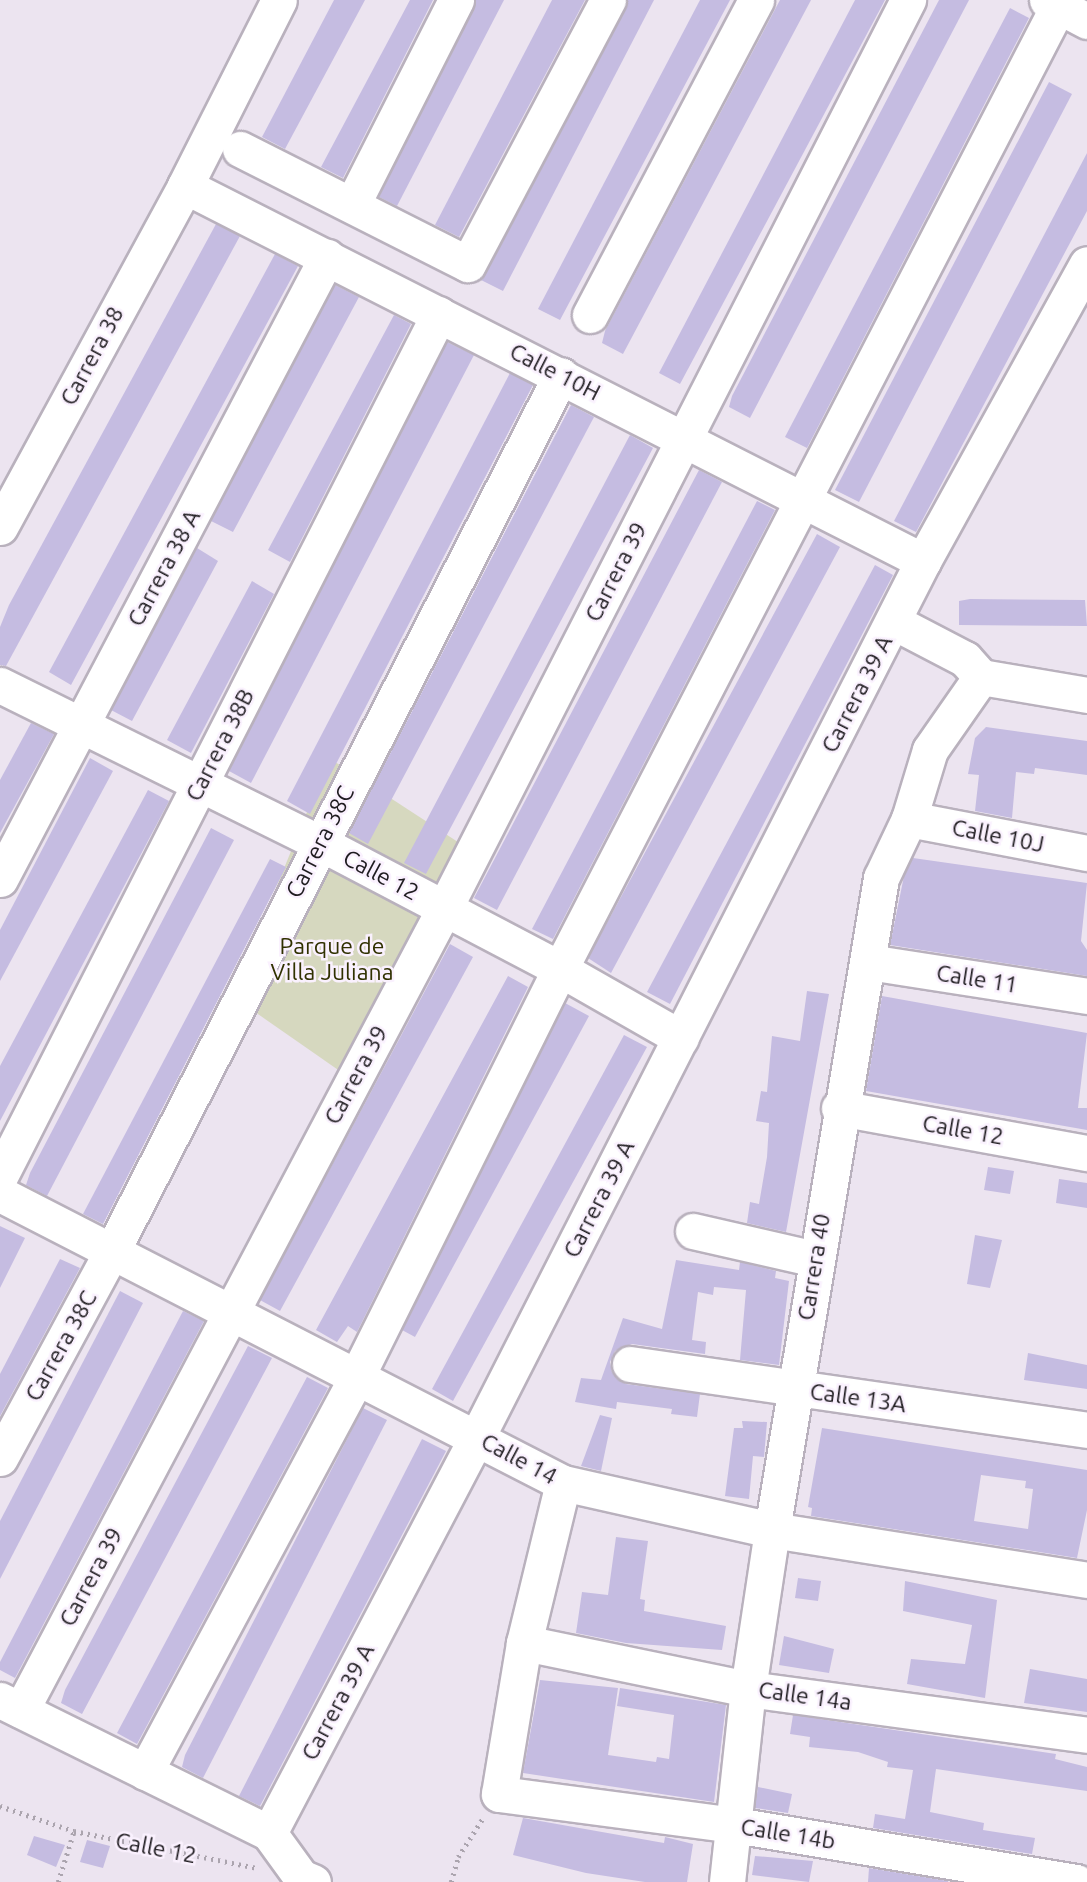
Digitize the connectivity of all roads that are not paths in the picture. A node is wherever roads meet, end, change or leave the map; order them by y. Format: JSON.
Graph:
{"nodes":[{"id":1,"x":279,"y":0,"type":"edge"},
{"id":2,"x":456,"y":0,"type":"edge"},
{"id":3,"x":608,"y":0,"type":"edge"},
{"id":4,"x":756,"y":0,"type":"edge"},
{"id":5,"x":908,"y":0,"type":"edge"},
{"id":6,"x":1064,"y":9,"type":"edge"},
{"id":7,"x":240,"y":149,"type":"dead end"},
{"id":8,"x":185,"y":186,"type":"junction"},
{"id":9,"x":352,"y":205,"type":"junction"},
{"id":10,"x":327,"y":257,"type":"junction"},
{"id":11,"x":1087,"y":264,"type":"edge"},
{"id":12,"x":439,"y":314,"type":"junction"},
{"id":13,"x":590,"y":315,"type":"dead end"},
{"id":14,"x":561,"y":375,"type":"junction"},
{"id":15,"x":685,"y":437,"type":"junction"},
{"id":16,"x":805,"y":502,"type":"junction"},
{"id":17,"x":0,"y":527,"type":"edge"},
{"id":18,"x":923,"y":561,"type":"junction"},
{"id":19,"x":894,"y":622,"type":"junction"},
{"id":20,"x":981,"y":677,"type":"junction"},
{"id":21,"x":0,"y":685,"type":"edge"},
{"id":22,"x":1087,"y":695,"type":"edge"},
{"id":23,"x":81,"y":726,"type":"junction"},
{"id":24,"x":200,"y":784,"type":"junction"},
{"id":25,"x":909,"y":819,"type":"junction"},
{"id":26,"x":320,"y":843,"type":"junction"},
{"id":27,"x":1087,"y":853,"type":"edge"},
{"id":28,"x":0,"y":879,"type":"edge"},
{"id":29,"x":444,"y":909,"type":"junction"},
{"id":30,"x":868,"y":962,"type":"junction"},
{"id":31,"x":560,"y":969,"type":"junction"},
{"id":32,"x":1087,"y":996,"type":"edge"},
{"id":33,"x":681,"y":1038,"type":"junction"},
{"id":34,"x":839,"y":1108,"type":"junction"},
{"id":35,"x":1087,"y":1153,"type":"edge"},
{"id":36,"x":0,"y":1176,"type":"edge"},
{"id":37,"x":0,"y":1194,"type":"edge"},
{"id":38,"x":693,"y":1231,"type":"dead end"},
{"id":39,"x":112,"y":1251,"type":"junction"},
{"id":40,"x":815,"y":1259,"type":"junction"},
{"id":41,"x":231,"y":1312,"type":"junction"},
{"id":42,"x":630,"y":1364,"type":"dead end"},
{"id":43,"x":357,"y":1376,"type":"junction"},
{"id":44,"x":795,"y":1389,"type":"junction"},
{"id":45,"x":1087,"y":1430,"type":"edge"},
{"id":46,"x":477,"y":1437,"type":"junction"},
{"id":47,"x":0,"y":1458,"type":"edge"},
{"id":48,"x":564,"y":1483,"type":"junction"},
{"id":49,"x":772,"y":1530,"type":"junction"},
{"id":50,"x":1087,"y":1580,"type":"edge"},
{"id":51,"x":524,"y":1643,"type":"junction"},
{"id":52,"x":748,"y":1689,"type":"junction"},
{"id":53,"x":10,"y":1705,"type":"edge"},
{"id":54,"x":1087,"y":1735,"type":"edge"},
{"id":55,"x":145,"y":1772,"type":"junction"},
{"id":56,"x":735,"y":1825,"type":"junction"},
{"id":57,"x":270,"y":1833,"type":"junction"},
{"id":58,"x":307,"y":1880,"type":"edge"},
{"id":59,"x":727,"y":1882,"type":"edge"},
{"id":60,"x":1076,"y":1882,"type":"edge"}],
"edges":[{"from":1,"to":8,"type":"street","name":"Carrera 38"},
{"from":2,"to":9,"type":"street"},
{"from":3,"to":9,"type":"street"},
{"from":4,"to":13,"type":"street"},
{"from":5,"to":15,"type":"street","name":"Carrera 39"},
{"from":6,"to":16,"type":"street"},
{"from":7,"to":9,"type":"street"},
{"from":8,"to":10,"type":"street","name":"Calle 10H"},
{"from":8,"to":17,"type":"street","name":"Carrera 38"},
{"from":10,"to":12,"type":"street","name":"Calle 10H"},
{"from":10,"to":23,"type":"street","name":"Carrera 38 A"},
{"from":11,"to":18,"type":"street","name":"Carrera 39 A"},
{"from":12,"to":14,"type":"street","name":"Calle 10H"},
{"from":12,"to":24,"type":"street","name":"Carrera 38B"},
{"from":14,"to":15,"type":"street","name":"Calle 10H"},
{"from":14,"to":26,"type":"street","name":"Carrera 38C"},
{"from":15,"to":16,"type":"street","name":"Calle 10H"},
{"from":15,"to":29,"type":"street","name":"Carrera 39"},
{"from":16,"to":18,"type":"street","name":"Calle 10H"},
{"from":16,"to":31,"type":"street"},
{"from":18,"to":19,"type":"street","name":"Carrera 39 A"},
{"from":19,"to":20,"type":"street"},
{"from":19,"to":33,"type":"street","name":"Carrera 39 A"},
{"from":20,"to":22,"type":"street"},
{"from":20,"to":25,"type":"street","name":"Carrera 40"},
{"from":21,"to":23,"type":"street","name":"Calle 12"},
{"from":23,"to":24,"type":"street","name":"Calle 12"},
{"from":23,"to":28,"type":"street","name":"Carrera 38 A"},
{"from":24,"to":26,"type":"street","name":"Calle 12"},
{"from":24,"to":36,"type":"street","name":"Carrera 38B"},
{"from":25,"to":27,"type":"street","name":"Calle 10J"},
{"from":25,"to":30,"type":"street","name":"Carrera 40"},
{"from":26,"to":29,"type":"street","name":"Calle 12"},
{"from":26,"to":39,"type":"street","name":"Carrera 38C"},
{"from":29,"to":31,"type":"street","name":"Calle 12"},
{"from":29,"to":41,"type":"street","name":"Carrera 39"},
{"from":30,"to":32,"type":"street","name":"Calle 11"},
{"from":30,"to":34,"type":"street","name":"Carrera 40"},
{"from":31,"to":33,"type":"street","name":"Calle 12"},
{"from":31,"to":43,"type":"street"},
{"from":33,"to":46,"type":"street","name":"Carrera 39 A"},
{"from":34,"to":35,"type":"street","name":"Calle 12"},
{"from":34,"to":40,"type":"street","name":"Carrera 40"},
{"from":37,"to":39,"type":"street","name":"Calle 14"},
{"from":38,"to":40,"type":"street"},
{"from":39,"to":41,"type":"street","name":"Calle 14"},
{"from":39,"to":47,"type":"street","name":"Carrera 38C"},
{"from":40,"to":44,"type":"street","name":"Carrera 40"},
{"from":41,"to":43,"type":"street","name":"Calle 14"},
{"from":41,"to":53,"type":"street","name":"Carrera 39"},
{"from":42,"to":44,"type":"street","name":"Calle 13A"},
{"from":43,"to":46,"type":"street","name":"Calle 14"},
{"from":43,"to":55,"type":"street"},
{"from":44,"to":45,"type":"street","name":"Calle 13A"},
{"from":44,"to":49,"type":"street","name":"Carrera 40"},
{"from":46,"to":48,"type":"street","name":"Calle 14"},
{"from":46,"to":57,"type":"street","name":"Carrera 39 A"},
{"from":48,"to":49,"type":"street","name":"Calle 14"},
{"from":48,"to":51,"type":"street"},
{"from":49,"to":50,"type":"street","name":"Calle 14"},
{"from":49,"to":52,"type":"street","name":"Carrera 40"},
{"from":51,"to":52,"type":"street","name":"Calle 14a"},
{"from":51,"to":56,"type":"street","name":"Calle 14b"},
{"from":52,"to":54,"type":"street","name":"Calle 14a"},
{"from":52,"to":56,"type":"street","name":"Carrera 40"},
{"from":53,"to":55,"type":"street"},
{"from":55,"to":57,"type":"street"},
{"from":56,"to":59,"type":"street","name":"Carrera 40"},
{"from":56,"to":60,"type":"street","name":"Calle 14b"},
{"from":57,"to":58,"type":"street"}]}
